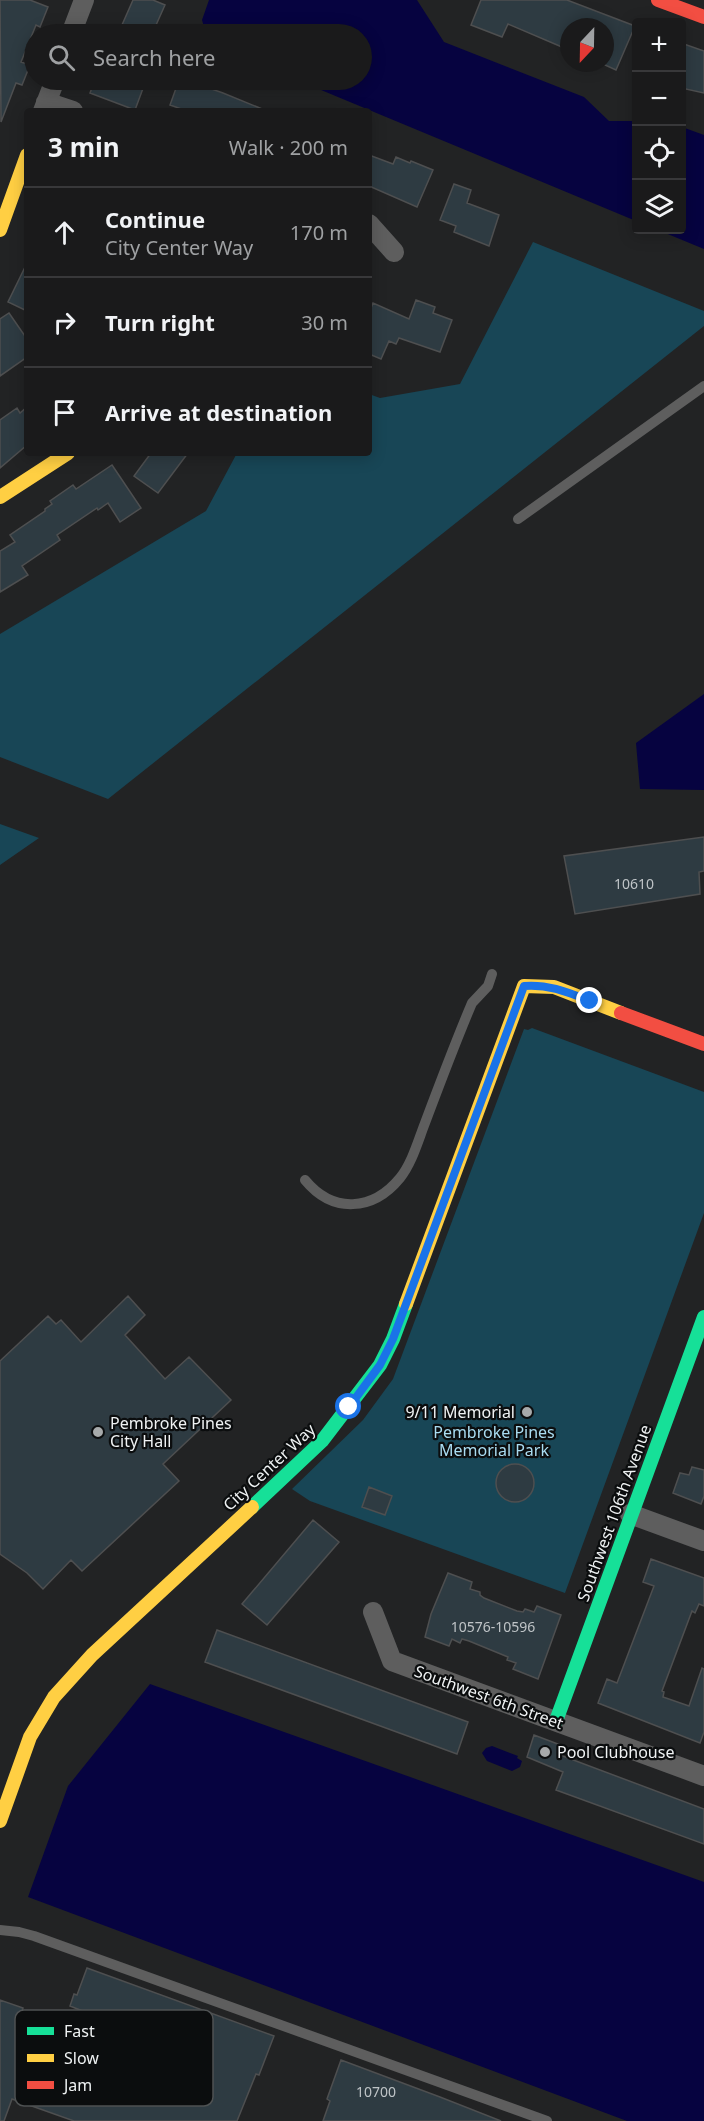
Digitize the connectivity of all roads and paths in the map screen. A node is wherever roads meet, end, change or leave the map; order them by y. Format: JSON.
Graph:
{"nodes":[{"id":1,"x":84,"y":0,"type":"edge"},
{"id":2,"x":658,"y":0,"type":"edge"},
{"id":3,"x":704,"y":18,"type":"edge"},
{"id":4,"x":75,"y":24,"type":"edge"},
{"id":5,"x":51,"y":90,"type":"edge"},
{"id":6,"x":45,"y":106,"type":"edge"},
{"id":7,"x":24,"y":163,"type":"edge"},
{"id":8,"x":1,"y":222,"type":"edge"},
{"id":9,"x":372,"y":227,"type":"edge"},
{"id":10,"x":394,"y":252,"type":"dead end"},
{"id":11,"x":704,"y":386,"type":"edge"},
{"id":12,"x":63,"y":456,"type":"edge"},
{"id":13,"x":0,"y":497,"type":"edge"},
{"id":14,"x":518,"y":519,"type":"dead end"},
{"id":15,"x":492,"y":974,"type":"dead end"},
{"id":16,"x":704,"y":1044,"type":"edge"},
{"id":17,"x":305,"y":1180,"type":"dead end"},
{"id":18,"x":704,"y":1317,"type":"edge"},
{"id":19,"x":630,"y":1514,"type":"junction"},
{"id":20,"x":704,"y":1541,"type":"edge"},
{"id":21,"x":373,"y":1612,"type":"dead end"},
{"id":22,"x":556,"y":1721,"type":"junction"},
{"id":23,"x":704,"y":1776,"type":"edge"},
{"id":24,"x":0,"y":1821,"type":"edge"},
{"id":25,"x":0,"y":1930,"type":"edge"},
{"id":26,"x":547,"y":2121,"type":"edge"}],
"edges":[{"from":1,"to":4,"type":"street"},
{"from":2,"to":3,"type":"street"},
{"from":5,"to":6,"type":"street"},
{"from":7,"to":8,"type":"street"},
{"from":9,"to":10,"type":"street"},
{"from":11,"to":14,"type":"lane"},
{"from":12,"to":13,"type":"street"},
{"from":15,"to":17,"type":"lane"},
{"from":16,"to":24,"type":"street","name":"City Center Way"},
{"from":18,"to":19,"type":"street","name":"Southwest 106th Avenue"},
{"from":19,"to":20,"type":"street"},
{"from":19,"to":22,"type":"street","name":"Southwest 106th Avenue"},
{"from":21,"to":22,"type":"street","name":"Southwest 6th Street"},
{"from":22,"to":23,"type":"street","name":"Southwest 6th Street"},
{"from":25,"to":26,"type":"lane"}]}
